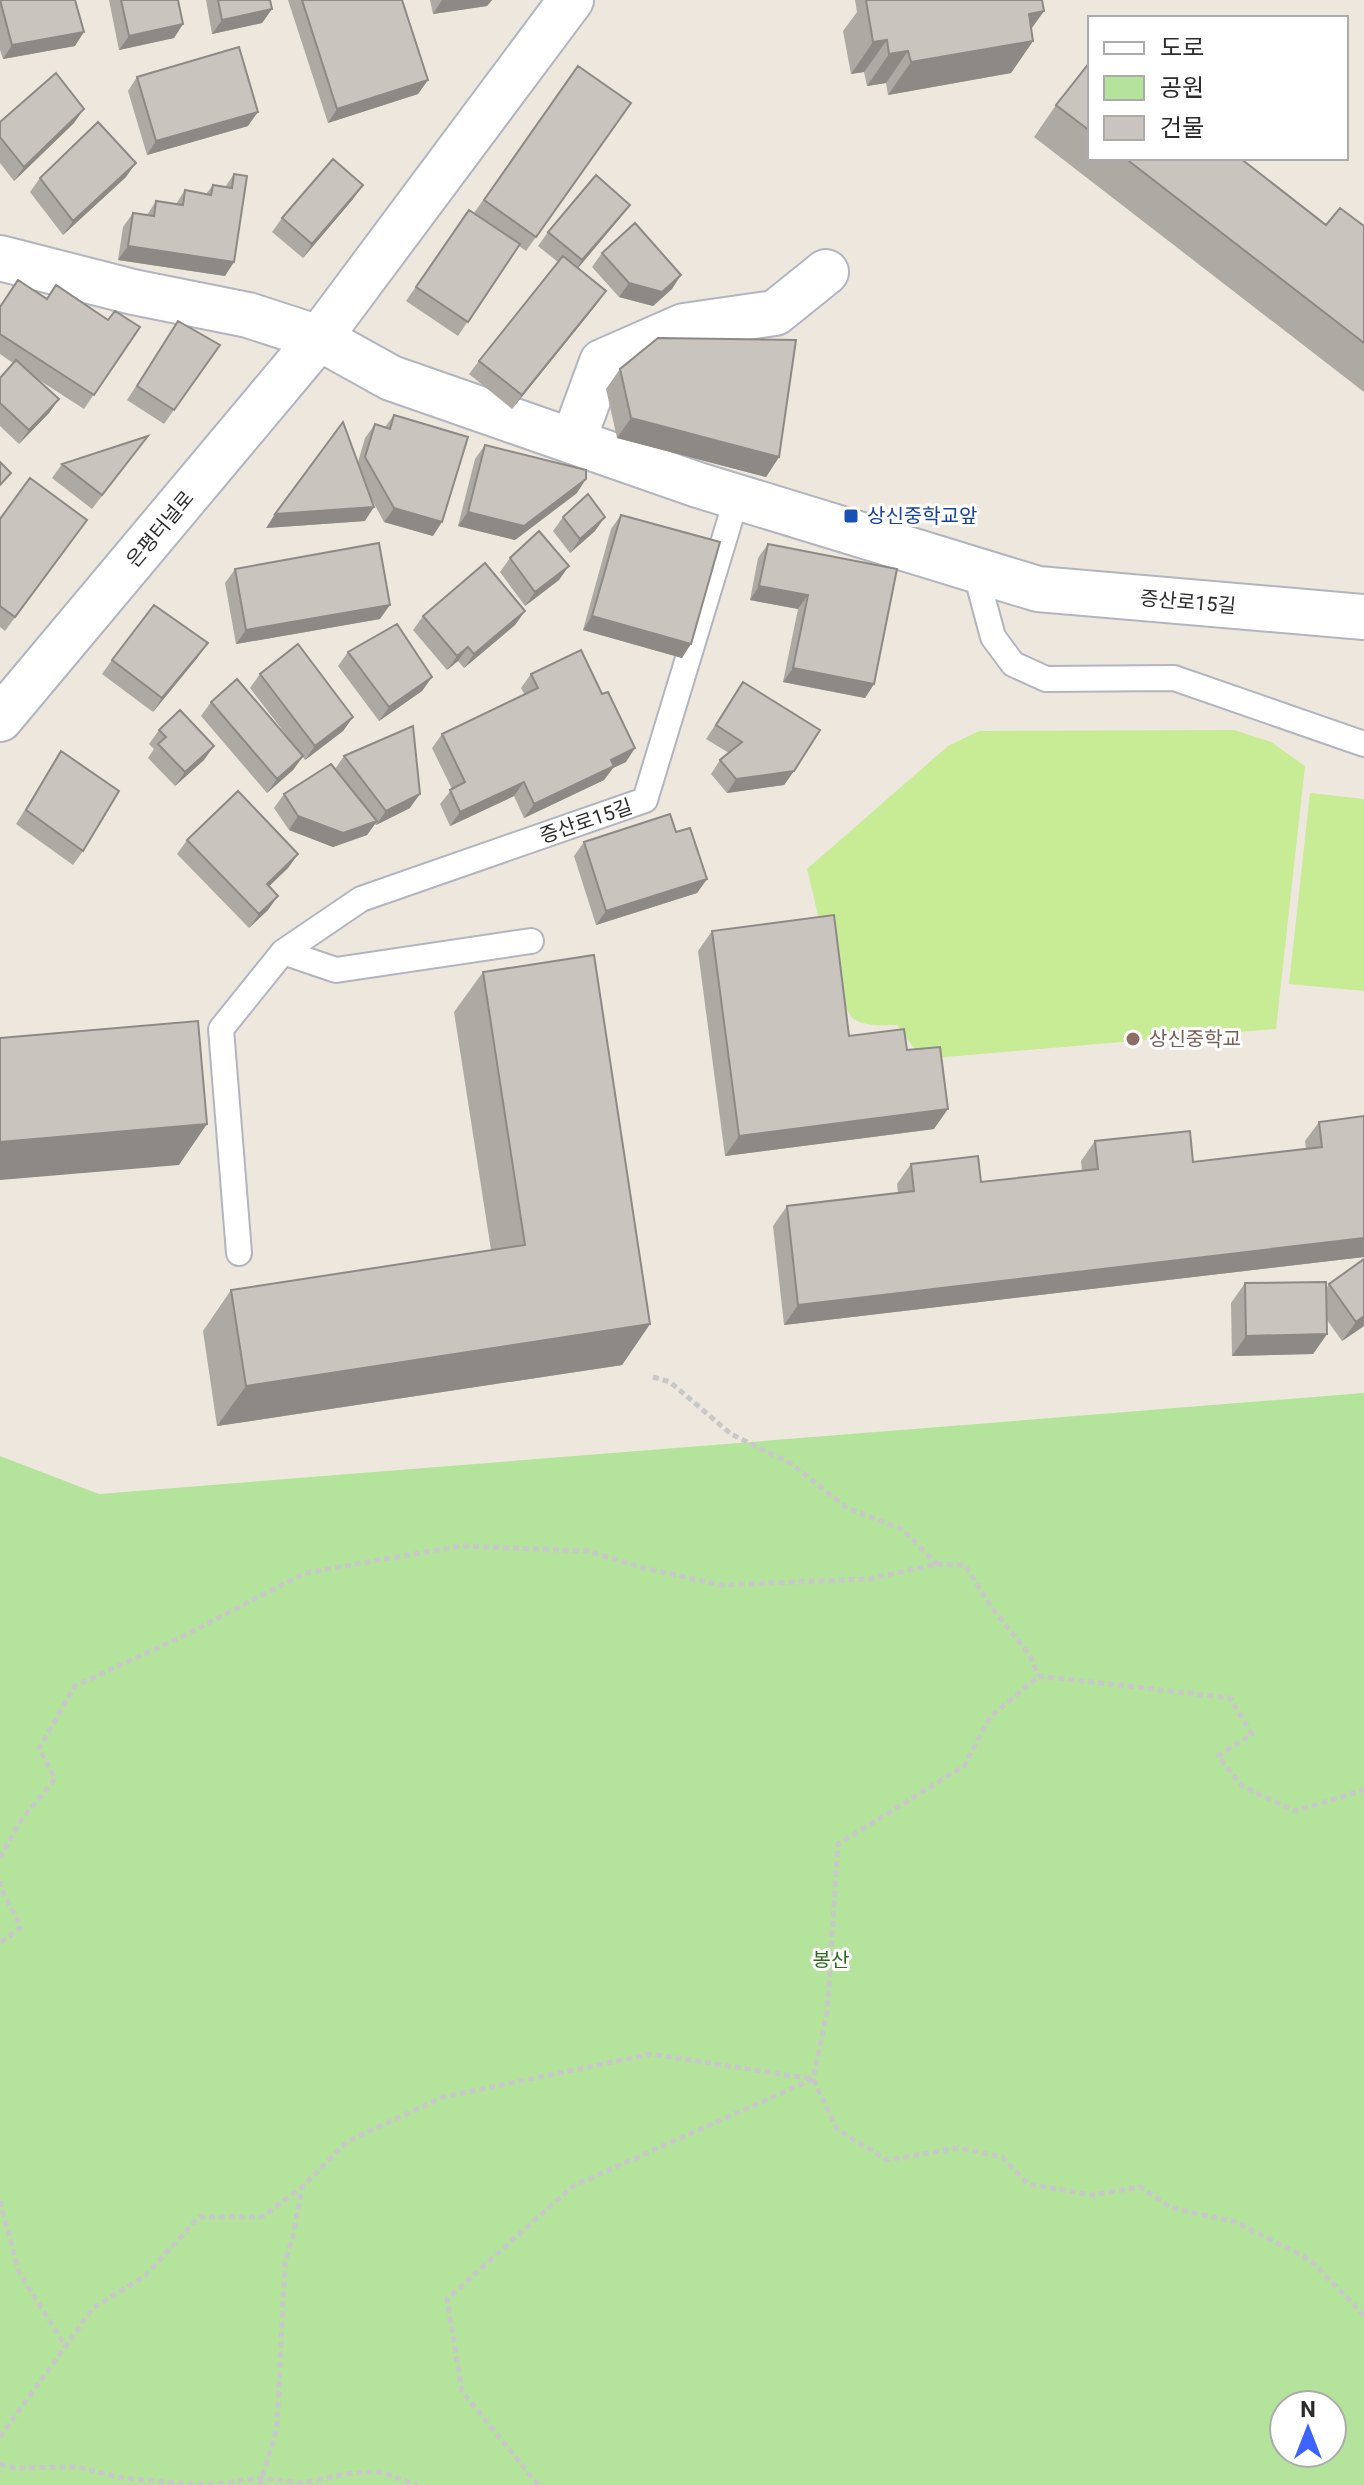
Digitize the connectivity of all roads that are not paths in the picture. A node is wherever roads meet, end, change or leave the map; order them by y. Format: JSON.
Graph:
{"nodes":[{"id":1,"x":571,"y":0,"type":"edge"},
{"id":2,"x":0,"y":258,"type":"edge"},
{"id":3,"x":826,"y":272,"type":"dead end"},
{"id":4,"x":319,"y":338,"type":"junction"},
{"id":5,"x":573,"y":441,"type":"junction"},
{"id":6,"x":737,"y":497,"type":"junction"},
{"id":7,"x":975,"y":570,"type":"junction"},
{"id":8,"x":1364,"y":617,"type":"edge"},
{"id":9,"x":0,"y":719,"type":"edge"},
{"id":10,"x":1364,"y":744,"type":"edge"},
{"id":11,"x":531,"y":941,"type":"dead end"},
{"id":12,"x":283,"y":952,"type":"junction"},
{"id":13,"x":239,"y":1253,"type":"dead end"}],
"edges":[{"from":1,"to":4,"type":"main road","name":"은평터널로"},
{"from":2,"to":4,"type":"main road"},
{"from":3,"to":5,"type":"main road"},
{"from":4,"to":5,"type":"main road","name":"증산로15길"},
{"from":4,"to":9,"type":"main road","name":"은평터널로"},
{"from":5,"to":6,"type":"main road","name":"증산로15길"},
{"from":6,"to":7,"type":"main road","name":"증산로15길"},
{"from":6,"to":12,"type":"lane","name":"증산로15길"},
{"from":7,"to":8,"type":"main road","name":"증산로15길"},
{"from":7,"to":10,"type":"lane"},
{"from":11,"to":12,"type":"lane"},
{"from":12,"to":13,"type":"lane"}]}
